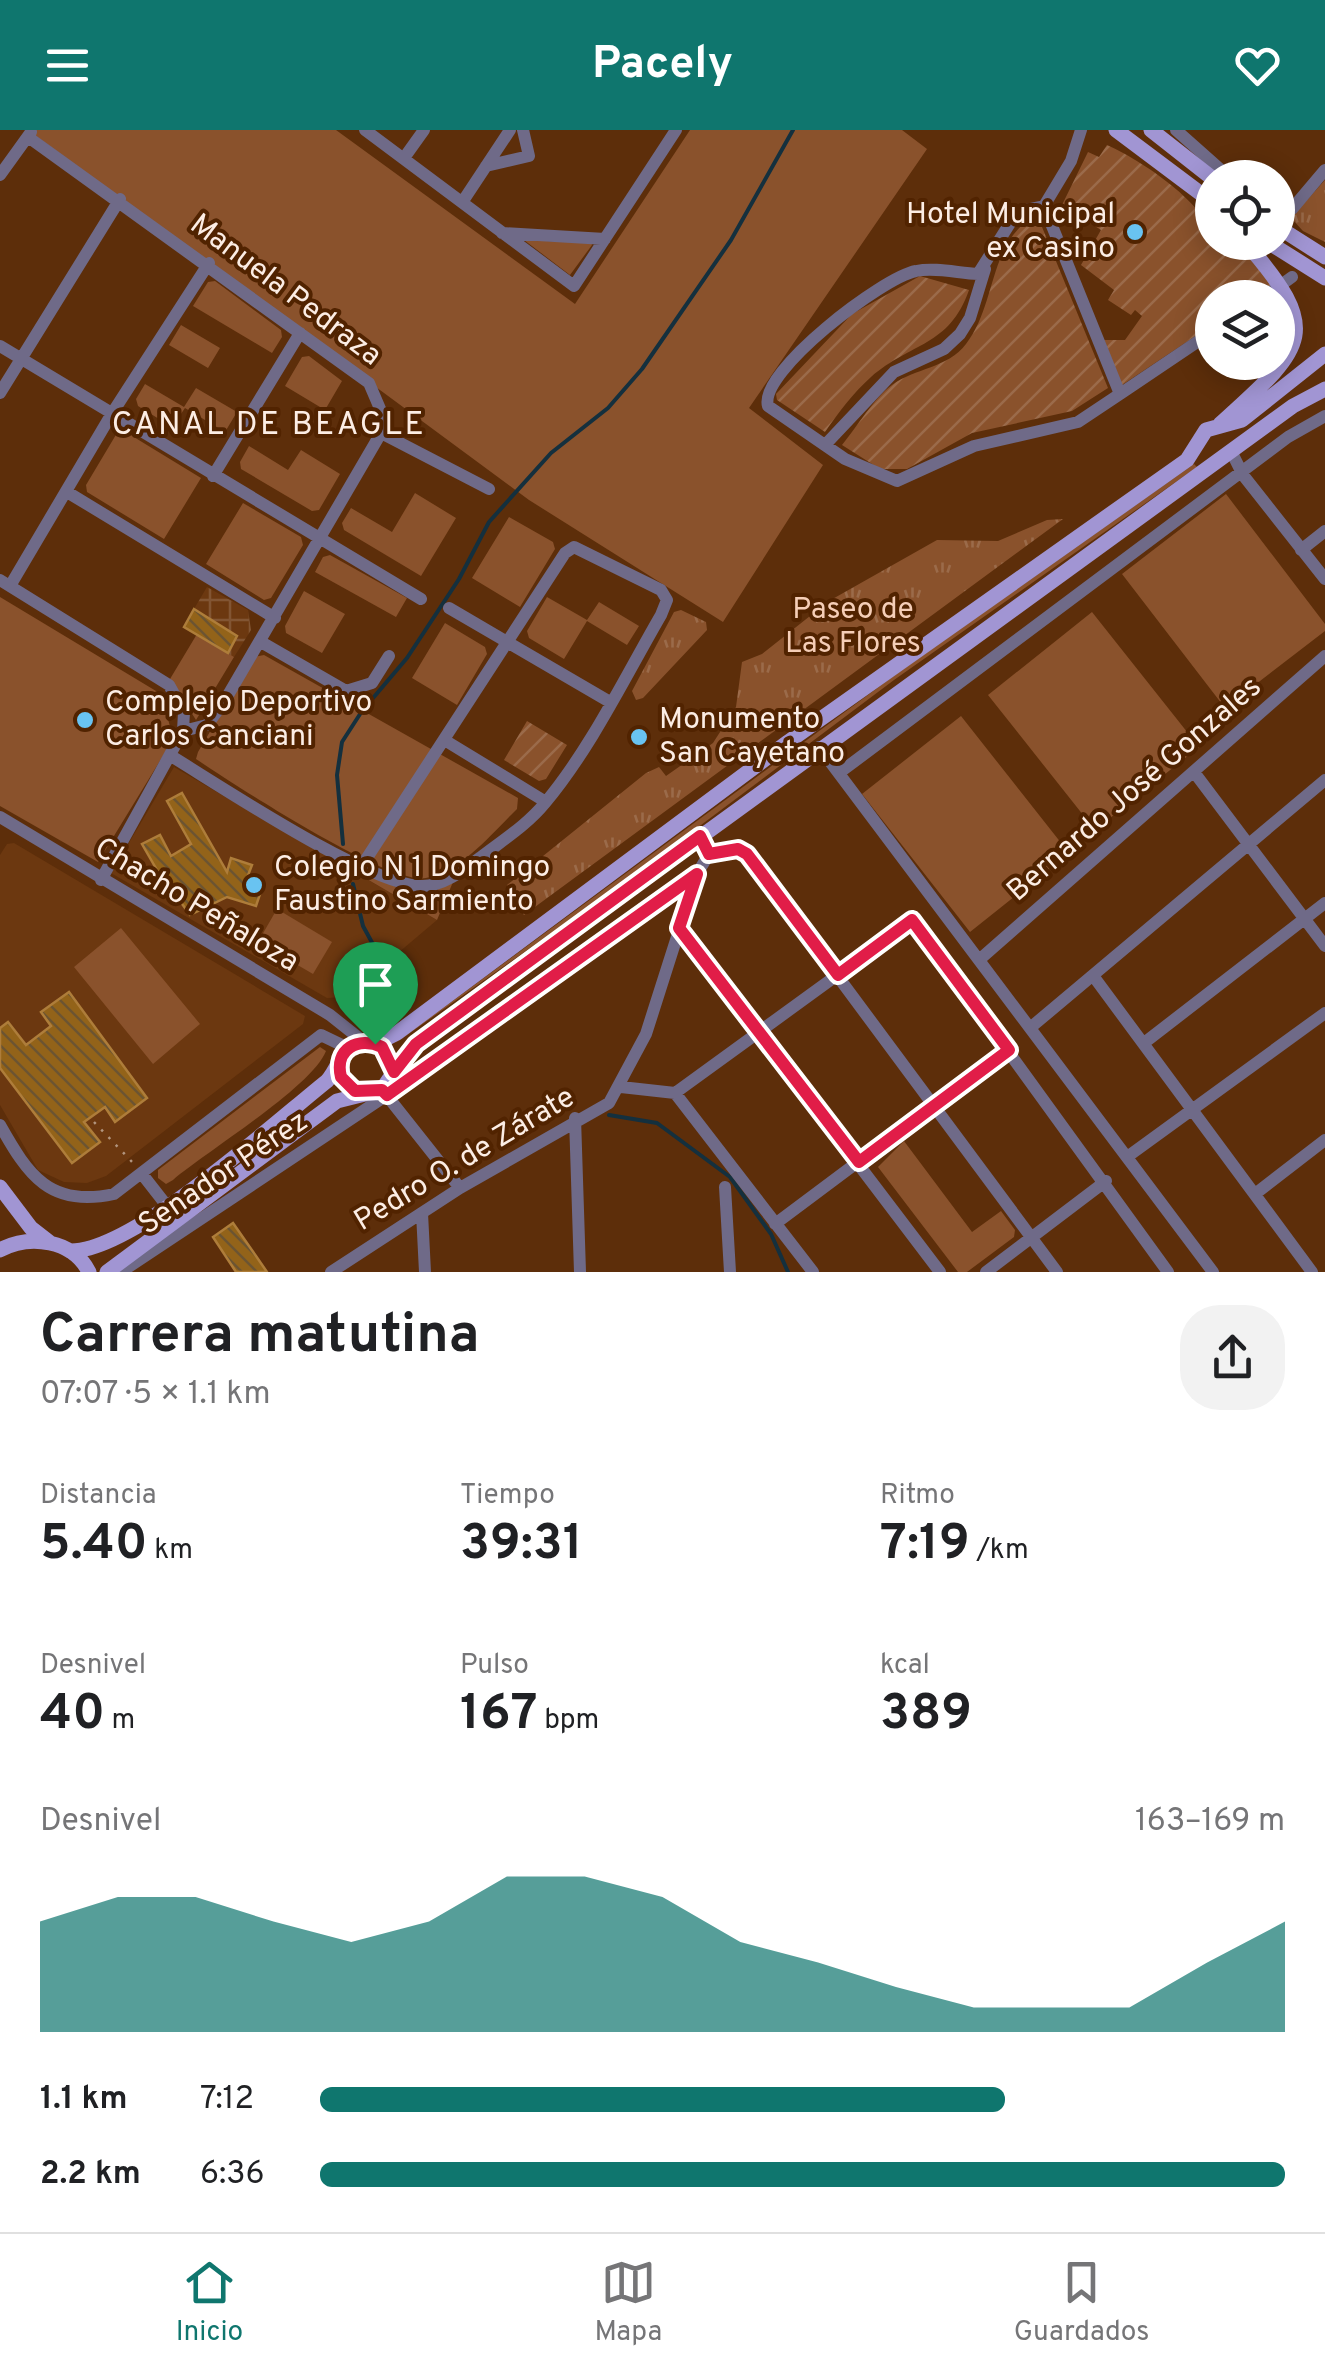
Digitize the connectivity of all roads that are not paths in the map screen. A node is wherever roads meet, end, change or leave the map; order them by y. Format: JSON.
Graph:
{"nodes":[{"id":1,"x":365,"y":130,"type":"edge"},
{"id":2,"x":424,"y":130,"type":"edge"},
{"id":3,"x":510,"y":130,"type":"edge"},
{"id":4,"x":523,"y":130,"type":"edge"},
{"id":5,"x":676,"y":130,"type":"edge"},
{"id":6,"x":1081,"y":130,"type":"edge"},
{"id":7,"x":1116,"y":130,"type":"edge"},
{"id":8,"x":1152,"y":130,"type":"edge"},
{"id":9,"x":1176,"y":130,"type":"edge"},
{"id":10,"x":30,"y":133,"type":"edge"},
{"id":11,"x":404,"y":158,"type":"junction"},
{"id":12,"x":1210,"y":160,"type":"edge"},
{"id":13,"x":1195,"y":164,"type":"edge"},
{"id":14,"x":486,"y":166,"type":"junction"},
{"id":15,"x":1325,"y":170,"type":"edge"},
{"id":16,"x":0,"y":175,"type":"edge"},
{"id":17,"x":1187,"y":183,"type":"junction"},
{"id":18,"x":1195,"y":189,"type":"edge"},
{"id":19,"x":1195,"y":193,"type":"edge"},
{"id":20,"x":120,"y":199,"type":"junction"},
{"id":21,"x":462,"y":201,"type":"junction"},
{"id":22,"x":1044,"y":206,"type":"junction"},
{"id":23,"x":1295,"y":206,"type":"edge"},
{"id":24,"x":1295,"y":230,"type":"edge"},
{"id":25,"x":502,"y":233,"type":"junction"},
{"id":26,"x":605,"y":240,"type":"junction"},
{"id":27,"x":1325,"y":257,"type":"edge"},
{"id":28,"x":1295,"y":259,"type":"edge"},
{"id":29,"x":1268,"y":260,"type":"edge"},
{"id":30,"x":209,"y":263,"type":"junction"},
{"id":31,"x":986,"y":267,"type":"junction"},
{"id":32,"x":1325,"y":278,"type":"edge"},
{"id":33,"x":1298,"y":283,"type":"joint"},
{"id":34,"x":1295,"y":284,"type":"edge"},
{"id":35,"x":300,"y":333,"type":"junction"},
{"id":36,"x":1311,"y":342,"type":"dead end"},
{"id":37,"x":1195,"y":343,"type":"edge"},
{"id":38,"x":0,"y":346,"type":"edge"},
{"id":39,"x":1325,"y":354,"type":"edge"},
{"id":40,"x":21,"y":360,"type":"junction"},
{"id":41,"x":1325,"y":389,"type":"edge"},
{"id":42,"x":0,"y":393,"type":"edge"},
{"id":43,"x":1120,"y":394,"type":"junction"},
{"id":44,"x":111,"y":415,"type":"junction"},
{"id":45,"x":1325,"y":416,"type":"edge"},
{"id":46,"x":1224,"y":424,"type":"junction"},
{"id":47,"x":381,"y":433,"type":"junction"},
{"id":48,"x":1248,"y":440,"type":"junction"},
{"id":49,"x":1199,"y":444,"type":"junction"},
{"id":50,"x":825,"y":445,"type":"junction"},
{"id":51,"x":1232,"y":451,"type":"junction"},
{"id":52,"x":1210,"y":467,"type":"junction"},
{"id":53,"x":1244,"y":475,"type":"junction"},
{"id":54,"x":213,"y":476,"type":"junction"},
{"id":55,"x":489,"y":489,"type":"dead end"},
{"id":56,"x":67,"y":492,"type":"junction"},
{"id":57,"x":1325,"y":531,"type":"edge"},
{"id":58,"x":320,"y":541,"type":"junction"},
{"id":59,"x":1302,"y":550,"type":"junction"},
{"id":60,"x":1325,"y":579,"type":"edge"},
{"id":61,"x":5,"y":583,"type":"edge"},
{"id":62,"x":421,"y":599,"type":"dead end"},
{"id":63,"x":448,"y":608,"type":"dead end"},
{"id":64,"x":274,"y":618,"type":"junction"},
{"id":65,"x":260,"y":642,"type":"junction"},
{"id":66,"x":508,"y":644,"type":"junction"},
{"id":67,"x":389,"y":656,"type":"dead end"},
{"id":68,"x":1325,"y":656,"type":"edge"},
{"id":69,"x":610,"y":702,"type":"junction"},
{"id":70,"x":184,"y":731,"type":"junction"},
{"id":71,"x":446,"y":741,"type":"junction"},
{"id":72,"x":820,"y":747,"type":"junction"},
{"id":73,"x":171,"y":756,"type":"junction"},
{"id":74,"x":1194,"y":772,"type":"junction"},
{"id":75,"x":839,"y":774,"type":"junction"},
{"id":76,"x":1325,"y":780,"type":"edge"},
{"id":77,"x":546,"y":802,"type":"junction"},
{"id":78,"x":0,"y":816,"type":"edge"},
{"id":79,"x":700,"y":836,"type":"junction"},
{"id":80,"x":1249,"y":842,"type":"junction"},
{"id":81,"x":709,"y":854,"type":"junction"},
{"id":82,"x":362,"y":864,"type":"junction"},
{"id":83,"x":697,"y":874,"type":"junction"},
{"id":84,"x":101,"y":880,"type":"junction"},
{"id":85,"x":1325,"y":903,"type":"edge"},
{"id":86,"x":1305,"y":920,"type":"junction"},
{"id":87,"x":679,"y":928,"type":"junction"},
{"id":88,"x":1325,"y":946,"type":"edge"},
{"id":89,"x":979,"y":960,"type":"junction"},
{"id":90,"x":838,"y":975,"type":"junction"},
{"id":91,"x":1094,"y":977,"type":"junction"},
{"id":92,"x":1325,"y":1013,"type":"edge"},
{"id":93,"x":1030,"y":1028,"type":"junction"},
{"id":94,"x":760,"y":1034,"type":"junction"},
{"id":95,"x":370,"y":1043,"type":"junction"},
{"id":96,"x":1144,"y":1043,"type":"junction"},
{"id":97,"x":348,"y":1048,"type":"junction"},
{"id":98,"x":1009,"y":1050,"type":"junction"},
{"id":99,"x":339,"y":1068,"type":"junction"},
{"id":100,"x":394,"y":1072,"type":"junction"},
{"id":101,"x":621,"y":1086,"type":"junction"},
{"id":102,"x":385,"y":1092,"type":"junction"},
{"id":103,"x":675,"y":1093,"type":"junction"},
{"id":104,"x":364,"y":1094,"type":"junction"},
{"id":105,"x":932,"y":1104,"type":"junction"},
{"id":106,"x":1194,"y":1111,"type":"junction"},
{"id":107,"x":576,"y":1118,"type":"junction"},
{"id":108,"x":0,"y":1124,"type":"edge"},
{"id":109,"x":1325,"y":1140,"type":"edge"},
{"id":110,"x":1127,"y":1157,"type":"junction"},
{"id":111,"x":859,"y":1162,"type":"junction"},
{"id":112,"x":142,"y":1174,"type":"junction"},
{"id":113,"x":1106,"y":1181,"type":"junction"},
{"id":114,"x":0,"y":1186,"type":"edge"},
{"id":115,"x":725,"y":1187,"type":"dead end"},
{"id":116,"x":460,"y":1188,"type":"junction"},
{"id":117,"x":1255,"y":1194,"type":"junction"},
{"id":118,"x":167,"y":1206,"type":"junction"},
{"id":119,"x":422,"y":1213,"type":"junction"},
{"id":120,"x":775,"y":1224,"type":"junction"},
{"id":121,"x":1032,"y":1237,"type":"junction"},
{"id":122,"x":49,"y":1242,"type":"junction"},
{"id":123,"x":0,"y":1250,"type":"edge"},
{"id":124,"x":70,"y":1250,"type":"junction"},
{"id":125,"x":89,"y":1272,"type":"edge"},
{"id":126,"x":107,"y":1272,"type":"edge"},
{"id":127,"x":121,"y":1272,"type":"edge"},
{"id":128,"x":330,"y":1272,"type":"edge"},
{"id":129,"x":425,"y":1272,"type":"edge"},
{"id":130,"x":580,"y":1272,"type":"edge"},
{"id":131,"x":730,"y":1272,"type":"edge"},
{"id":132,"x":812,"y":1272,"type":"edge"},
{"id":133,"x":940,"y":1272,"type":"edge"},
{"id":134,"x":986,"y":1272,"type":"edge"},
{"id":135,"x":1057,"y":1272,"type":"edge"},
{"id":136,"x":1168,"y":1272,"type":"edge"},
{"id":137,"x":1213,"y":1272,"type":"edge"},
{"id":138,"x":1312,"y":1272,"type":"edge"}],
"edges":[{"from":1,"to":11,"type":"street"},
{"from":2,"to":11,"type":"street"},
{"from":3,"to":14,"type":"street"},
{"from":4,"to":14,"type":"street"},
{"from":5,"to":26,"type":"street"},
{"from":6,"to":22,"type":"street"},
{"from":7,"to":17,"type":"main road"},
{"from":8,"to":13,"type":"main road"},
{"from":9,"to":12,"type":"street"},
{"from":10,"to":16,"type":"street"},
{"from":10,"to":20,"type":"street","name":"Manuela Pedraza"},
{"from":11,"to":21,"type":"street"},
{"from":14,"to":21,"type":"street"},
{"from":15,"to":23,"type":"street"},
{"from":17,"to":18,"type":"main road"},
{"from":17,"to":19,"type":"main road"},
{"from":20,"to":30,"type":"street","name":"Manuela Pedraza"},
{"from":20,"to":40,"type":"street"},
{"from":21,"to":25,"type":"street"},
{"from":22,"to":31,"type":"street"},
{"from":22,"to":43,"type":"street"},
{"from":24,"to":27,"type":"main road"},
{"from":25,"to":26,"type":"street"},
{"from":25,"to":26,"type":"street"},
{"from":28,"to":32,"type":"main road"},
{"from":29,"to":33,"type":"main road"},
{"from":30,"to":35,"type":"street","name":"Manuela Pedraza"},
{"from":30,"to":44,"type":"street"},
{"from":31,"to":50,"type":"street"},
{"from":31,"to":50,"type":"street"},
{"from":33,"to":34,"type":"street"},
{"from":35,"to":47,"type":"street","name":"Manuela Pedraza"},
{"from":35,"to":54,"type":"street"},
{"from":36,"to":46,"type":"main road"},
{"from":37,"to":43,"type":"street"},
{"from":38,"to":40,"type":"street"},
{"from":39,"to":46,"type":"main road"},
{"from":40,"to":42,"type":"street"},
{"from":40,"to":44,"type":"street"},
{"from":41,"to":48,"type":"main road"},
{"from":43,"to":50,"type":"street"},
{"from":44,"to":54,"type":"street"},
{"from":44,"to":56,"type":"street"},
{"from":45,"to":53,"type":"street"},
{"from":46,"to":48,"type":"main road"},
{"from":46,"to":49,"type":"main road"},
{"from":47,"to":55,"type":"street"},
{"from":47,"to":58,"type":"street"},
{"from":48,"to":51,"type":"main road"},
{"from":49,"to":52,"type":"main road"},
{"from":49,"to":95,"type":"main road"},
{"from":51,"to":52,"type":"main road"},
{"from":51,"to":53,"type":"street"},
{"from":52,"to":72,"type":"main road"},
{"from":53,"to":59,"type":"street"},
{"from":53,"to":75,"type":"street"},
{"from":54,"to":58,"type":"street"},
{"from":56,"to":61,"type":"street"},
{"from":56,"to":64,"type":"street"},
{"from":57,"to":59,"type":"street"},
{"from":58,"to":62,"type":"street"},
{"from":58,"to":64,"type":"street"},
{"from":59,"to":60,"type":"street"},
{"from":61,"to":70,"type":"street"},
{"from":63,"to":66,"type":"street"},
{"from":64,"to":65,"type":"street"},
{"from":65,"to":67,"type":"street"},
{"from":65,"to":70,"type":"street"},
{"from":66,"to":69,"type":"street"},
{"from":66,"to":69,"type":"street"},
{"from":66,"to":71,"type":"street"},
{"from":68,"to":74,"type":"street","name":"Bernardo José Gonzales"},
{"from":69,"to":77,"type":"street"},
{"from":70,"to":73,"type":"street"},
{"from":71,"to":77,"type":"street"},
{"from":71,"to":82,"type":"street"},
{"from":72,"to":75,"type":"street"},
{"from":72,"to":79,"type":"main road"},
{"from":73,"to":82,"type":"street"},
{"from":73,"to":84,"type":"street"},
{"from":74,"to":80,"type":"street"},
{"from":74,"to":89,"type":"street","name":"Bernardo José Gonzales"},
{"from":75,"to":89,"type":"street"},
{"from":76,"to":80,"type":"street"},
{"from":77,"to":82,"type":"street"},
{"from":78,"to":84,"type":"street","name":"Chacho Peñaloza"},
{"from":79,"to":81,"type":"street"},
{"from":79,"to":100,"type":"main road"},
{"from":80,"to":86,"type":"street"},
{"from":80,"to":91,"type":"street"},
{"from":81,"to":83,"type":"street"},
{"from":81,"to":90,"type":"street"},
{"from":83,"to":87,"type":"street"},
{"from":83,"to":102,"type":"street","name":"Senador Pérez"},
{"from":84,"to":95,"type":"street","name":"Chacho Peñaloza"},
{"from":85,"to":86,"type":"street"},
{"from":86,"to":88,"type":"street"},
{"from":86,"to":96,"type":"street"},
{"from":87,"to":94,"type":"street"},
{"from":87,"to":101,"type":"street"},
{"from":89,"to":93,"type":"street"},
{"from":90,"to":94,"type":"street"},
{"from":90,"to":98,"type":"street"},
{"from":90,"to":105,"type":"street"},
{"from":91,"to":93,"type":"street"},
{"from":91,"to":96,"type":"street"},
{"from":92,"to":106,"type":"street"},
{"from":93,"to":110,"type":"street"},
{"from":94,"to":103,"type":"street"},
{"from":94,"to":111,"type":"street"},
{"from":95,"to":97,"type":"main road"},
{"from":95,"to":100,"type":"main road"},
{"from":96,"to":106,"type":"street"},
{"from":97,"to":99,"type":"main road"},
{"from":97,"to":112,"type":"street"},
{"from":98,"to":105,"type":"street"},
{"from":98,"to":113,"type":"street"},
{"from":99,"to":104,"type":"main road"},
{"from":99,"to":118,"type":"main road"},
{"from":100,"to":102,"type":"main road"},
{"from":101,"to":103,"type":"street"},
{"from":101,"to":107,"type":"street","name":"Pedro O. de Zárate"},
{"from":102,"to":104,"type":"main road"},
{"from":102,"to":116,"type":"street"},
{"from":102,"to":127,"type":"street","name":"Senador Pérez"},
{"from":103,"to":120,"type":"street"},
{"from":104,"to":126,"type":"main road"},
{"from":105,"to":111,"type":"street"},
{"from":105,"to":121,"type":"street"},
{"from":106,"to":110,"type":"street"},
{"from":106,"to":117,"type":"street"},
{"from":107,"to":116,"type":"street","name":"Pedro O. de Zárate"},
{"from":107,"to":130,"type":"street"},
{"from":108,"to":112,"type":"street"},
{"from":109,"to":117,"type":"street"},
{"from":110,"to":137,"type":"street"},
{"from":111,"to":120,"type":"street"},
{"from":111,"to":133,"type":"street"},
{"from":112,"to":118,"type":"street"},
{"from":113,"to":121,"type":"street"},
{"from":113,"to":136,"type":"street"},
{"from":114,"to":122,"type":"main road"},
{"from":115,"to":131,"type":"street"},
{"from":116,"to":119,"type":"street","name":"Pedro O. de Zárate"},
{"from":117,"to":138,"type":"street"},
{"from":118,"to":124,"type":"main road"},
{"from":119,"to":128,"type":"street","name":"Pedro O. de Zárate"},
{"from":119,"to":129,"type":"street"},
{"from":120,"to":132,"type":"street"},
{"from":121,"to":134,"type":"street"},
{"from":121,"to":135,"type":"street"},
{"from":122,"to":123,"type":"main road"},
{"from":122,"to":124,"type":"main road"},
{"from":124,"to":125,"type":"main road"}]}
